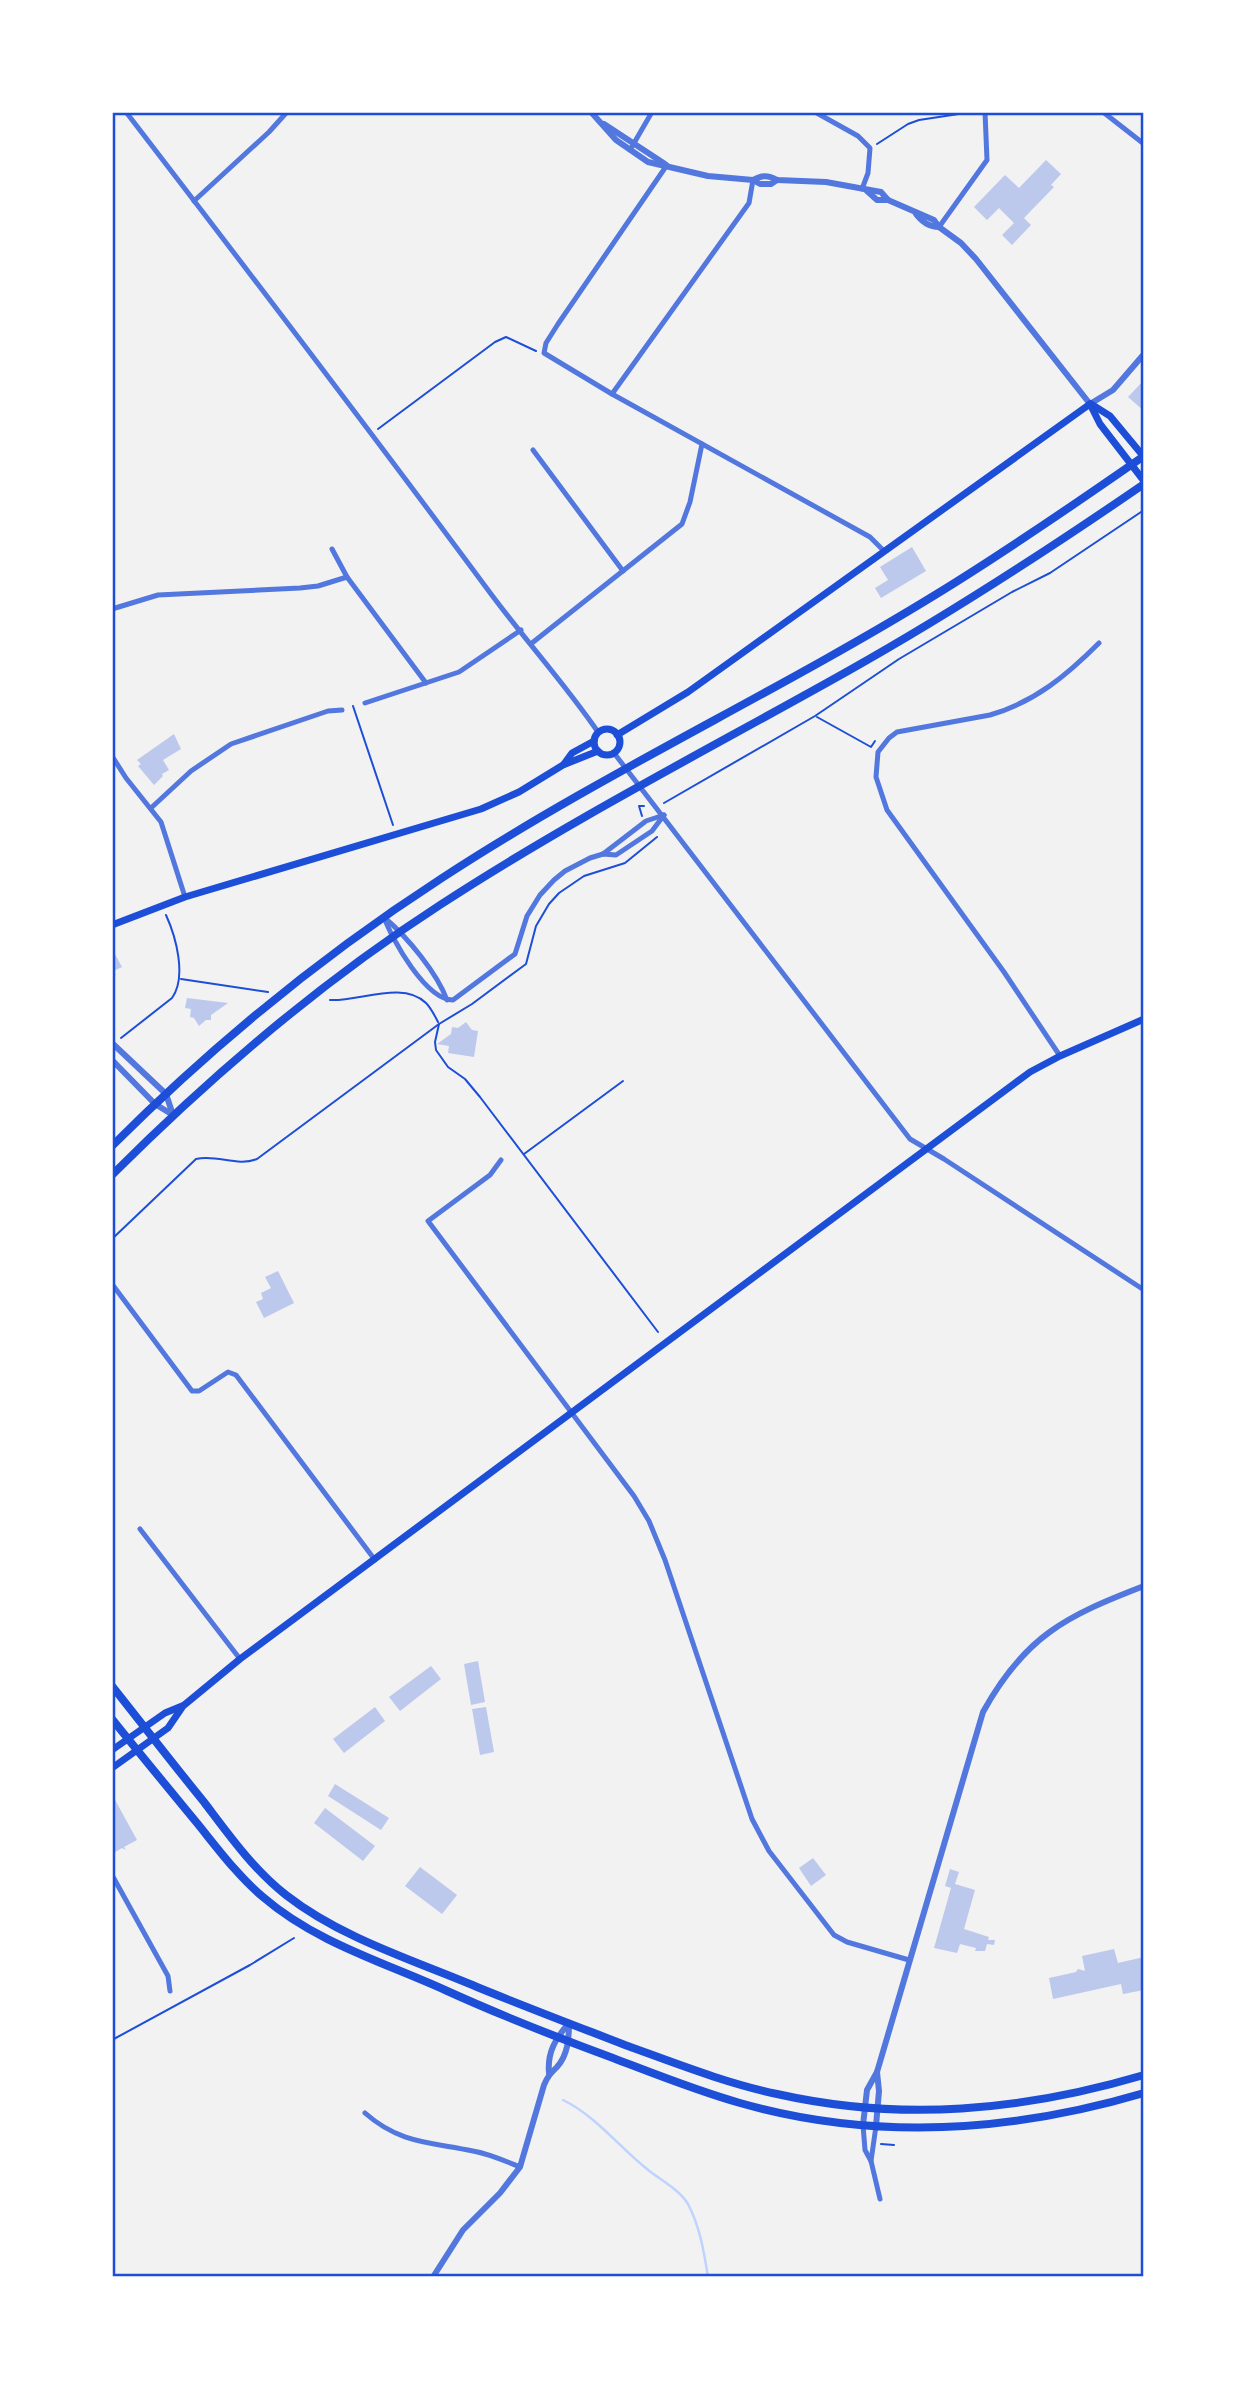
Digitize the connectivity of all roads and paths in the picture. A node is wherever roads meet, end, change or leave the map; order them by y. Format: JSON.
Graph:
{"nodes":[{"id":1,"x":126,"y":112,"type":"edge"},
{"id":2,"x":287,"y":112,"type":"edge"},
{"id":3,"x":591,"y":112,"type":"edge"},
{"id":4,"x":652,"y":112,"type":"edge"},
{"id":5,"x":815,"y":112,"type":"edge"},
{"id":6,"x":972,"y":112,"type":"edge"},
{"id":7,"x":985,"y":112,"type":"edge"},
{"id":8,"x":1103,"y":112,"type":"edge"},
{"id":9,"x":1144,"y":144,"type":"edge"},
{"id":10,"x":632,"y":147,"type":"junction"},
{"id":11,"x":870,"y":148,"type":"junction"},
{"id":12,"x":667,"y":165,"type":"junction"},
{"id":13,"x":753,"y":180,"type":"junction"},
{"id":14,"x":865,"y":190,"type":"junction"},
{"id":15,"x":194,"y":201,"type":"junction"},
{"id":16,"x":939,"y":227,"type":"junction"},
{"id":17,"x":544,"y":353,"type":"junction"},
{"id":18,"x":1144,"y":354,"type":"edge"},
{"id":19,"x":612,"y":394,"type":"junction"},
{"id":20,"x":1090,"y":404,"type":"junction"},
{"id":21,"x":379,"y":428,"type":"dead end"},
{"id":22,"x":702,"y":444,"type":"junction"},
{"id":23,"x":533,"y":450,"type":"dead end"},
{"id":24,"x":1144,"y":457,"type":"edge"},
{"id":25,"x":1132,"y":464,"type":"junction"},
{"id":26,"x":1144,"y":482,"type":"edge"},
{"id":27,"x":1144,"y":510,"type":"edge"},
{"id":28,"x":332,"y":549,"type":"dead end"},
{"id":29,"x":883,"y":550,"type":"junction"},
{"id":30,"x":623,"y":571,"type":"junction"},
{"id":31,"x":347,"y":577,"type":"junction"},
{"id":32,"x":112,"y":609,"type":"edge"},
{"id":33,"x":521,"y":630,"type":"junction"},
{"id":34,"x":532,"y":643,"type":"junction"},
{"id":35,"x":1099,"y":643,"type":"dead end"},
{"id":36,"x":426,"y":683,"type":"junction"},
{"id":37,"x":365,"y":703,"type":"joint"},
{"id":38,"x":353,"y":706,"type":"junction"},
{"id":39,"x":342,"y":710,"type":"joint"},
{"id":40,"x":815,"y":716,"type":"junction"},
{"id":41,"x":598,"y":732,"type":"junction"},
{"id":42,"x":617,"y":735,"type":"junction"},
{"id":43,"x":594,"y":741,"type":"junction"},
{"id":44,"x":875,"y":741,"type":"dead end"},
{"id":45,"x":598,"y":751,"type":"junction"},
{"id":46,"x":614,"y":752,"type":"junction"},
{"id":47,"x":112,"y":756,"type":"edge"},
{"id":48,"x":563,"y":765,"type":"junction"},
{"id":49,"x":662,"y":803,"type":"dead end"},
{"id":50,"x":639,"y":806,"type":"dead end"},
{"id":51,"x":151,"y":808,"type":"junction"},
{"id":52,"x":664,"y":815,"type":"junction"},
{"id":53,"x":643,"y":818,"type":"dead end"},
{"id":54,"x":392,"y":822,"type":"dead end"},
{"id":55,"x":658,"y":838,"type":"dead end"},
{"id":56,"x":603,"y":855,"type":"junction"},
{"id":57,"x":185,"y":897,"type":"junction"},
{"id":58,"x":165,"y":913,"type":"dead end"},
{"id":59,"x":384,"y":917,"type":"junction"},
{"id":60,"x":112,"y":925,"type":"edge"},
{"id":61,"x":400,"y":932,"type":"junction"},
{"id":62,"x":391,"y":938,"type":"junction"},
{"id":63,"x":180,"y":979,"type":"junction"},
{"id":64,"x":268,"y":992,"type":"dead end"},
{"id":65,"x":330,"y":1000,"type":"dead end"},
{"id":66,"x":447,"y":1000,"type":"junction"},
{"id":67,"x":1144,"y":1019,"type":"edge"},
{"id":68,"x":439,"y":1024,"type":"junction"},
{"id":69,"x":115,"y":1042,"type":"edge"},
{"id":70,"x":1060,"y":1056,"type":"junction"},
{"id":71,"x":112,"y":1060,"type":"edge"},
{"id":72,"x":624,"y":1081,"type":"dead end"},
{"id":73,"x":166,"y":1094,"type":"junction"},
{"id":74,"x":155,"y":1104,"type":"junction"},
{"id":75,"x":173,"y":1115,"type":"junction"},
{"id":76,"x":112,"y":1146,"type":"edge"},
{"id":77,"x":926,"y":1149,"type":"junction"},
{"id":78,"x":523,"y":1154,"type":"junction"},
{"id":79,"x":501,"y":1160,"type":"dead end"},
{"id":80,"x":112,"y":1175,"type":"edge"},
{"id":81,"x":112,"y":1239,"type":"edge"},
{"id":82,"x":112,"y":1284,"type":"edge"},
{"id":83,"x":1144,"y":1290,"type":"edge"},
{"id":84,"x":658,"y":1332,"type":"dead end"},
{"id":85,"x":570,"y":1413,"type":"junction"},
{"id":86,"x":140,"y":1529,"type":"dead end"},
{"id":87,"x":375,"y":1560,"type":"junction"},
{"id":88,"x":1144,"y":1586,"type":"edge"},
{"id":89,"x":240,"y":1659,"type":"junction"},
{"id":90,"x":112,"y":1686,"type":"edge"},
{"id":91,"x":183,"y":1706,"type":"junction"},
{"id":92,"x":112,"y":1719,"type":"edge"},
{"id":93,"x":145,"y":1728,"type":"junction"},
{"id":94,"x":128,"y":1739,"type":"junction"},
{"id":95,"x":154,"y":1739,"type":"junction"},
{"id":96,"x":112,"y":1750,"type":"edge"},
{"id":97,"x":138,"y":1751,"type":"junction"},
{"id":98,"x":112,"y":1768,"type":"edge"},
{"id":99,"x":112,"y":1875,"type":"edge"},
{"id":100,"x":294,"y":1938,"type":"dead end"},
{"id":101,"x":909,"y":1961,"type":"junction"},
{"id":102,"x":170,"y":1991,"type":"dead end"},
{"id":103,"x":569,"y":2023,"type":"junction"},
{"id":104,"x":556,"y":2037,"type":"junction"},
{"id":105,"x":112,"y":2040,"type":"edge"},
{"id":106,"x":569,"y":2042,"type":"junction"},
{"id":107,"x":877,"y":2071,"type":"junction"},
{"id":108,"x":549,"y":2073,"type":"junction"},
{"id":109,"x":1144,"y":2075,"type":"edge"},
{"id":110,"x":1144,"y":2093,"type":"edge"},
{"id":111,"x":865,"y":2108,"type":"junction"},
{"id":112,"x":877,"y":2109,"type":"junction"},
{"id":113,"x":365,"y":2113,"type":"dead end"},
{"id":114,"x":863,"y":2125,"type":"junction"},
{"id":115,"x":876,"y":2126,"type":"junction"},
{"id":116,"x":871,"y":2161,"type":"junction"},
{"id":117,"x":520,"y":2167,"type":"junction"},
{"id":118,"x":880,"y":2199,"type":"dead end"},
{"id":119,"x":433,"y":2277,"type":"edge"}],
"edges":[{"from":1,"to":15,"type":"street"},
{"from":2,"to":15,"type":"street"},
{"from":3,"to":10,"type":"street"},
{"from":4,"to":10,"type":"street"},
{"from":5,"to":11,"type":"street"},
{"from":6,"to":11,"type":"path"},
{"from":7,"to":16,"type":"street"},
{"from":8,"to":9,"type":"street"},
{"from":10,"to":12,"type":"street"},
{"from":11,"to":14,"type":"street"},
{"from":12,"to":13,"type":"street"},
{"from":12,"to":17,"type":"street"},
{"from":13,"to":14,"type":"street"},
{"from":13,"to":19,"type":"street"},
{"from":14,"to":16,"type":"street"},
{"from":15,"to":33,"type":"street"},
{"from":16,"to":20,"type":"street"},
{"from":17,"to":19,"type":"street"},
{"from":17,"to":21,"type":"path"},
{"from":18,"to":20,"type":"street"},
{"from":19,"to":22,"type":"street"},
{"from":20,"to":24,"type":"main road"},
{"from":20,"to":25,"type":"main road"},
{"from":20,"to":29,"type":"main road"},
{"from":22,"to":29,"type":"street"},
{"from":22,"to":30,"type":"street"},
{"from":23,"to":30,"type":"street"},
{"from":24,"to":25,"type":"main road"},
{"from":25,"to":26,"type":"main road"},
{"from":25,"to":59,"type":"main road"},
{"from":26,"to":61,"type":"main road"},
{"from":27,"to":40,"type":"path"},
{"from":28,"to":31,"type":"street"},
{"from":29,"to":42,"type":"main road"},
{"from":30,"to":34,"type":"street"},
{"from":31,"to":32,"type":"street"},
{"from":31,"to":36,"type":"street"},
{"from":33,"to":34,"type":"street"},
{"from":33,"to":36,"type":"street"},
{"from":34,"to":41,"type":"street"},
{"from":35,"to":70,"type":"street"},
{"from":36,"to":37,"type":"street"},
{"from":37,"to":38,"type":"path"},
{"from":38,"to":39,"type":"path"},
{"from":38,"to":54,"type":"path"},
{"from":39,"to":51,"type":"street"},
{"from":40,"to":44,"type":"path"},
{"from":40,"to":49,"type":"path"},
{"from":41,"to":42,"type":"main road"},
{"from":41,"to":43,"type":"main road"},
{"from":42,"to":46,"type":"main road"},
{"from":43,"to":45,"type":"main road"},
{"from":43,"to":48,"type":"main road"},
{"from":45,"to":46,"type":"main road"},
{"from":45,"to":48,"type":"main road"},
{"from":46,"to":52,"type":"street"},
{"from":47,"to":51,"type":"street"},
{"from":48,"to":57,"type":"main road"},
{"from":50,"to":53,"type":"path"},
{"from":51,"to":57,"type":"street"},
{"from":52,"to":56,"type":"street"},
{"from":52,"to":56,"type":"street"},
{"from":52,"to":77,"type":"street"},
{"from":55,"to":68,"type":"path"},
{"from":56,"to":66,"type":"street"},
{"from":57,"to":60,"type":"main road"},
{"from":58,"to":63,"type":"path"},
{"from":59,"to":61,"type":"street"},
{"from":59,"to":62,"type":"street"},
{"from":59,"to":73,"type":"main road"},
{"from":61,"to":62,"type":"main road"},
{"from":61,"to":66,"type":"street"},
{"from":62,"to":66,"type":"street"},
{"from":62,"to":75,"type":"main road"},
{"from":63,"to":64,"type":"path"},
{"from":63,"to":69,"type":"path"},
{"from":65,"to":68,"type":"path"},
{"from":67,"to":70,"type":"main road"},
{"from":68,"to":78,"type":"path"},
{"from":68,"to":81,"type":"path"},
{"from":69,"to":73,"type":"street"},
{"from":70,"to":77,"type":"main road"},
{"from":71,"to":74,"type":"street"},
{"from":72,"to":78,"type":"path"},
{"from":73,"to":74,"type":"main road"},
{"from":73,"to":75,"type":"street"},
{"from":74,"to":75,"type":"street"},
{"from":74,"to":76,"type":"main road"},
{"from":75,"to":80,"type":"main road"},
{"from":77,"to":83,"type":"street"},
{"from":77,"to":85,"type":"main road"},
{"from":78,"to":84,"type":"path"},
{"from":79,"to":85,"type":"street"},
{"from":82,"to":87,"type":"street"},
{"from":85,"to":87,"type":"main road"},
{"from":85,"to":101,"type":"street"},
{"from":86,"to":89,"type":"street"},
{"from":87,"to":89,"type":"main road"},
{"from":88,"to":101,"type":"street"},
{"from":89,"to":91,"type":"main road"},
{"from":90,"to":93,"type":"main road"},
{"from":91,"to":93,"type":"main road"},
{"from":91,"to":95,"type":"main road"},
{"from":92,"to":94,"type":"main road"},
{"from":93,"to":94,"type":"main road"},
{"from":93,"to":95,"type":"main road"},
{"from":94,"to":96,"type":"main road"},
{"from":94,"to":97,"type":"main road"},
{"from":95,"to":97,"type":"main road"},
{"from":95,"to":103,"type":"main road"},
{"from":97,"to":98,"type":"main road"},
{"from":97,"to":104,"type":"main road"},
{"from":99,"to":102,"type":"street"},
{"from":100,"to":105,"type":"path"},
{"from":101,"to":107,"type":"street"},
{"from":103,"to":104,"type":"street"},
{"from":103,"to":106,"type":"street"},
{"from":103,"to":111,"type":"main road"},
{"from":104,"to":106,"type":"main road"},
{"from":104,"to":108,"type":"street"},
{"from":106,"to":108,"type":"street"},
{"from":106,"to":114,"type":"main road"},
{"from":107,"to":111,"type":"street"},
{"from":107,"to":112,"type":"street"},
{"from":108,"to":117,"type":"street"},
{"from":109,"to":112,"type":"main road"},
{"from":110,"to":115,"type":"main road"},
{"from":111,"to":112,"type":"main road"},
{"from":111,"to":114,"type":"street"},
{"from":112,"to":115,"type":"street"},
{"from":113,"to":117,"type":"street"},
{"from":114,"to":115,"type":"main road"},
{"from":114,"to":116,"type":"street"},
{"from":115,"to":116,"type":"street"},
{"from":116,"to":118,"type":"street"},
{"from":117,"to":119,"type":"street"}]}
